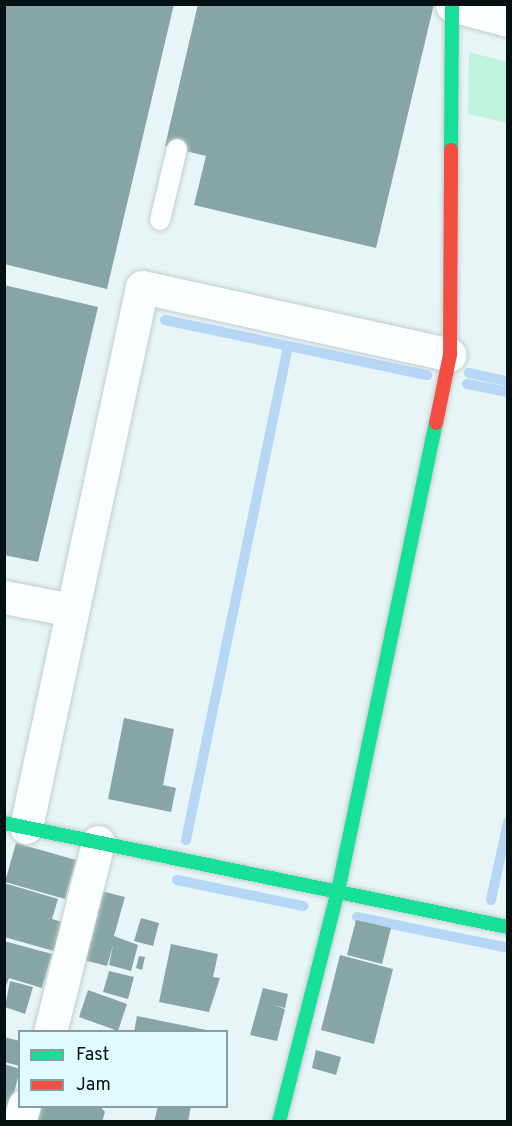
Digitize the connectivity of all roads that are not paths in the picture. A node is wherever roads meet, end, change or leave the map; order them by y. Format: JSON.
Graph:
{"nodes":[{"id":1,"x":452,"y":5,"type":"edge"},
{"id":2,"x":507,"y":21,"type":"edge"},
{"id":3,"x":177,"y":149,"type":"dead end"},
{"id":4,"x":160,"y":220,"type":"dead end"},
{"id":5,"x":450,"y":355,"type":"junction"},
{"id":6,"x":4,"y":597,"type":"edge"},
{"id":7,"x":72,"y":610,"type":"junction"},
{"id":8,"x":15,"y":825,"type":"edge"},
{"id":9,"x":98,"y":842,"type":"junction"},
{"id":10,"x":338,"y":891,"type":"junction"},
{"id":11,"x":507,"y":927,"type":"edge"},
{"id":12,"x":51,"y":1030,"type":"edge"},
{"id":13,"x":279,"y":1122,"type":"edge"}],
"edges":[{"from":1,"to":2,"type":"street"},
{"from":1,"to":5,"type":"street"},
{"from":3,"to":4,"type":"lane"},
{"from":5,"to":7,"type":"street"},
{"from":5,"to":10,"type":"street"},
{"from":6,"to":7,"type":"street"},
{"from":7,"to":8,"type":"street"},
{"from":8,"to":9,"type":"street"},
{"from":9,"to":10,"type":"street"},
{"from":9,"to":12,"type":"street"},
{"from":10,"to":11,"type":"street"},
{"from":10,"to":13,"type":"street"}]}
